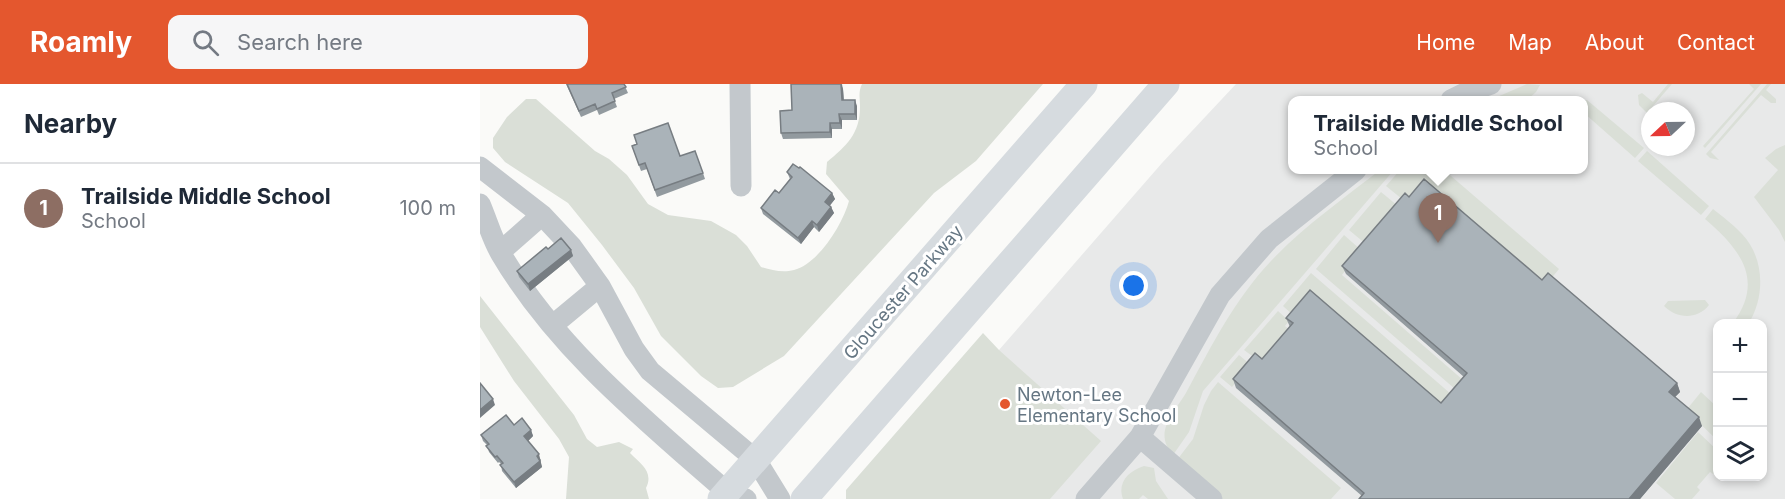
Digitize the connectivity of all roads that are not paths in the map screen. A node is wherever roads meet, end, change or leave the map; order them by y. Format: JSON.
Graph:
{"nodes":[{"id":1,"x":740,"y":84,"type":"edge"},
{"id":2,"x":1084,"y":84,"type":"edge"},
{"id":3,"x":1166,"y":84,"type":"edge"},
{"id":4,"x":1491,"y":84,"type":"edge"},
{"id":5,"x":1459,"y":96,"type":"edge"},
{"id":6,"x":480,"y":167,"type":"edge"},
{"id":7,"x":1351,"y":174,"type":"edge"},
{"id":8,"x":741,"y":186,"type":"dead end"},
{"id":9,"x":480,"y":204,"type":"edge"},
{"id":10,"x":542,"y":215,"type":"junction"},
{"id":11,"x":500,"y":252,"type":"junction"},
{"id":12,"x":600,"y":286,"type":"junction"},
{"id":13,"x":553,"y":325,"type":"junction"},
{"id":14,"x":1140,"y":437,"type":"junction"},
{"id":15,"x":756,"y":460,"type":"junction"},
{"id":16,"x":731,"y":497,"type":"edge"},
{"id":17,"x":1090,"y":498,"type":"edge"},
{"id":18,"x":780,"y":499,"type":"edge"},
{"id":19,"x":804,"y":499,"type":"edge"},
{"id":20,"x":1212,"y":499,"type":"edge"}],
"edges":[{"from":1,"to":8,"type":"street"},
{"from":2,"to":15,"type":"main road","name":"Gloucester Parkway"},
{"from":3,"to":19,"type":"main road"},
{"from":4,"to":5,"type":"street"},
{"from":6,"to":10,"type":"street"},
{"from":7,"to":14,"type":"street"},
{"from":9,"to":11,"type":"street"},
{"from":10,"to":11,"type":"street"},
{"from":10,"to":12,"type":"street"},
{"from":11,"to":13,"type":"street"},
{"from":12,"to":13,"type":"street"},
{"from":12,"to":15,"type":"street"},
{"from":13,"to":16,"type":"street"},
{"from":14,"to":17,"type":"street"},
{"from":14,"to":20,"type":"street"},
{"from":15,"to":16,"type":"main road","name":"Gloucester Parkway"},
{"from":15,"to":18,"type":"street"}]}
